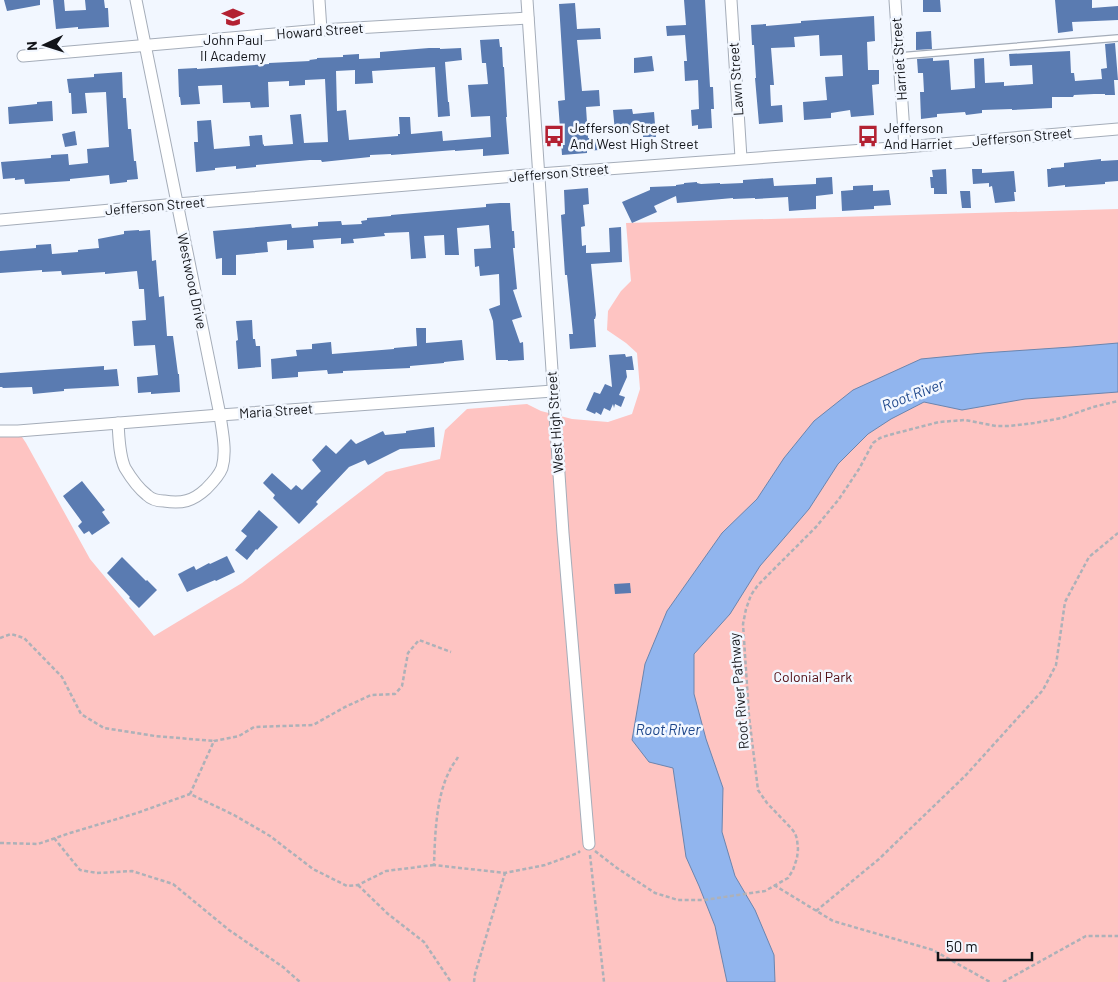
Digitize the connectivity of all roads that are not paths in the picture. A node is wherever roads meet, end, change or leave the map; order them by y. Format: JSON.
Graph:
{"nodes":[{"id":1,"x":136,"y":0,"type":"edge"},
{"id":2,"x":318,"y":0,"type":"edge"},
{"id":3,"x":527,"y":0,"type":"edge"},
{"id":4,"x":731,"y":0,"type":"edge"},
{"id":5,"x":895,"y":0,"type":"edge"},
{"id":6,"x":528,"y":18,"type":"junction"},
{"id":7,"x":321,"y":30,"type":"junction"},
{"id":8,"x":1118,"y":38,"type":"edge"},
{"id":9,"x":145,"y":45,"type":"junction"},
{"id":10,"x":23,"y":56,"type":"dead end"},
{"id":11,"x":899,"y":56,"type":"junction"},
{"id":12,"x":1118,"y":129,"type":"edge"},
{"id":13,"x":905,"y":147,"type":"junction"},
{"id":14,"x":741,"y":158,"type":"junction"},
{"id":15,"x":539,"y":174,"type":"junction"},
{"id":16,"x":177,"y":204,"type":"junction"},
{"id":17,"x":0,"y":220,"type":"edge"},
{"id":18,"x":553,"y":391,"type":"junction"},
{"id":19,"x":220,"y":415,"type":"junction"},
{"id":20,"x":118,"y":423,"type":"junction"},
{"id":21,"x":0,"y":431,"type":"edge"},
{"id":22,"x":589,"y":844,"type":"road end"}],
"edges":[{"from":1,"to":9,"type":"street","name":"Westwood Drive"},
{"from":2,"to":7,"type":"street"},
{"from":3,"to":6,"type":"street","name":"West High Street"},
{"from":4,"to":14,"type":"street","name":"Lawn Street"},
{"from":5,"to":11,"type":"street","name":"Harriet Street"},
{"from":6,"to":7,"type":"street","name":"Howard Street"},
{"from":6,"to":15,"type":"street","name":"West High Street"},
{"from":7,"to":9,"type":"street","name":"Howard Street"},
{"from":8,"to":11,"type":"lane"},
{"from":9,"to":10,"type":"street","name":"Howard Street"},
{"from":9,"to":16,"type":"street","name":"Westwood Drive"},
{"from":11,"to":13,"type":"street","name":"Harriet Street"},
{"from":12,"to":13,"type":"street","name":"Jefferson Street"},
{"from":13,"to":14,"type":"street","name":"Jefferson Street"},
{"from":14,"to":15,"type":"street","name":"Jefferson Street"},
{"from":15,"to":16,"type":"street","name":"Jefferson Street"},
{"from":15,"to":18,"type":"street","name":"West High Street"},
{"from":16,"to":17,"type":"street","name":"Jefferson Street"},
{"from":16,"to":19,"type":"street","name":"Westwood Drive"},
{"from":18,"to":19,"type":"street","name":"Maria Street"},
{"from":18,"to":22,"type":"street","name":"West High Street"},
{"from":19,"to":20,"type":"street","name":"Maria Street"},
{"from":19,"to":20,"type":"street"},
{"from":20,"to":21,"type":"street","name":"Maria Street"}]}
